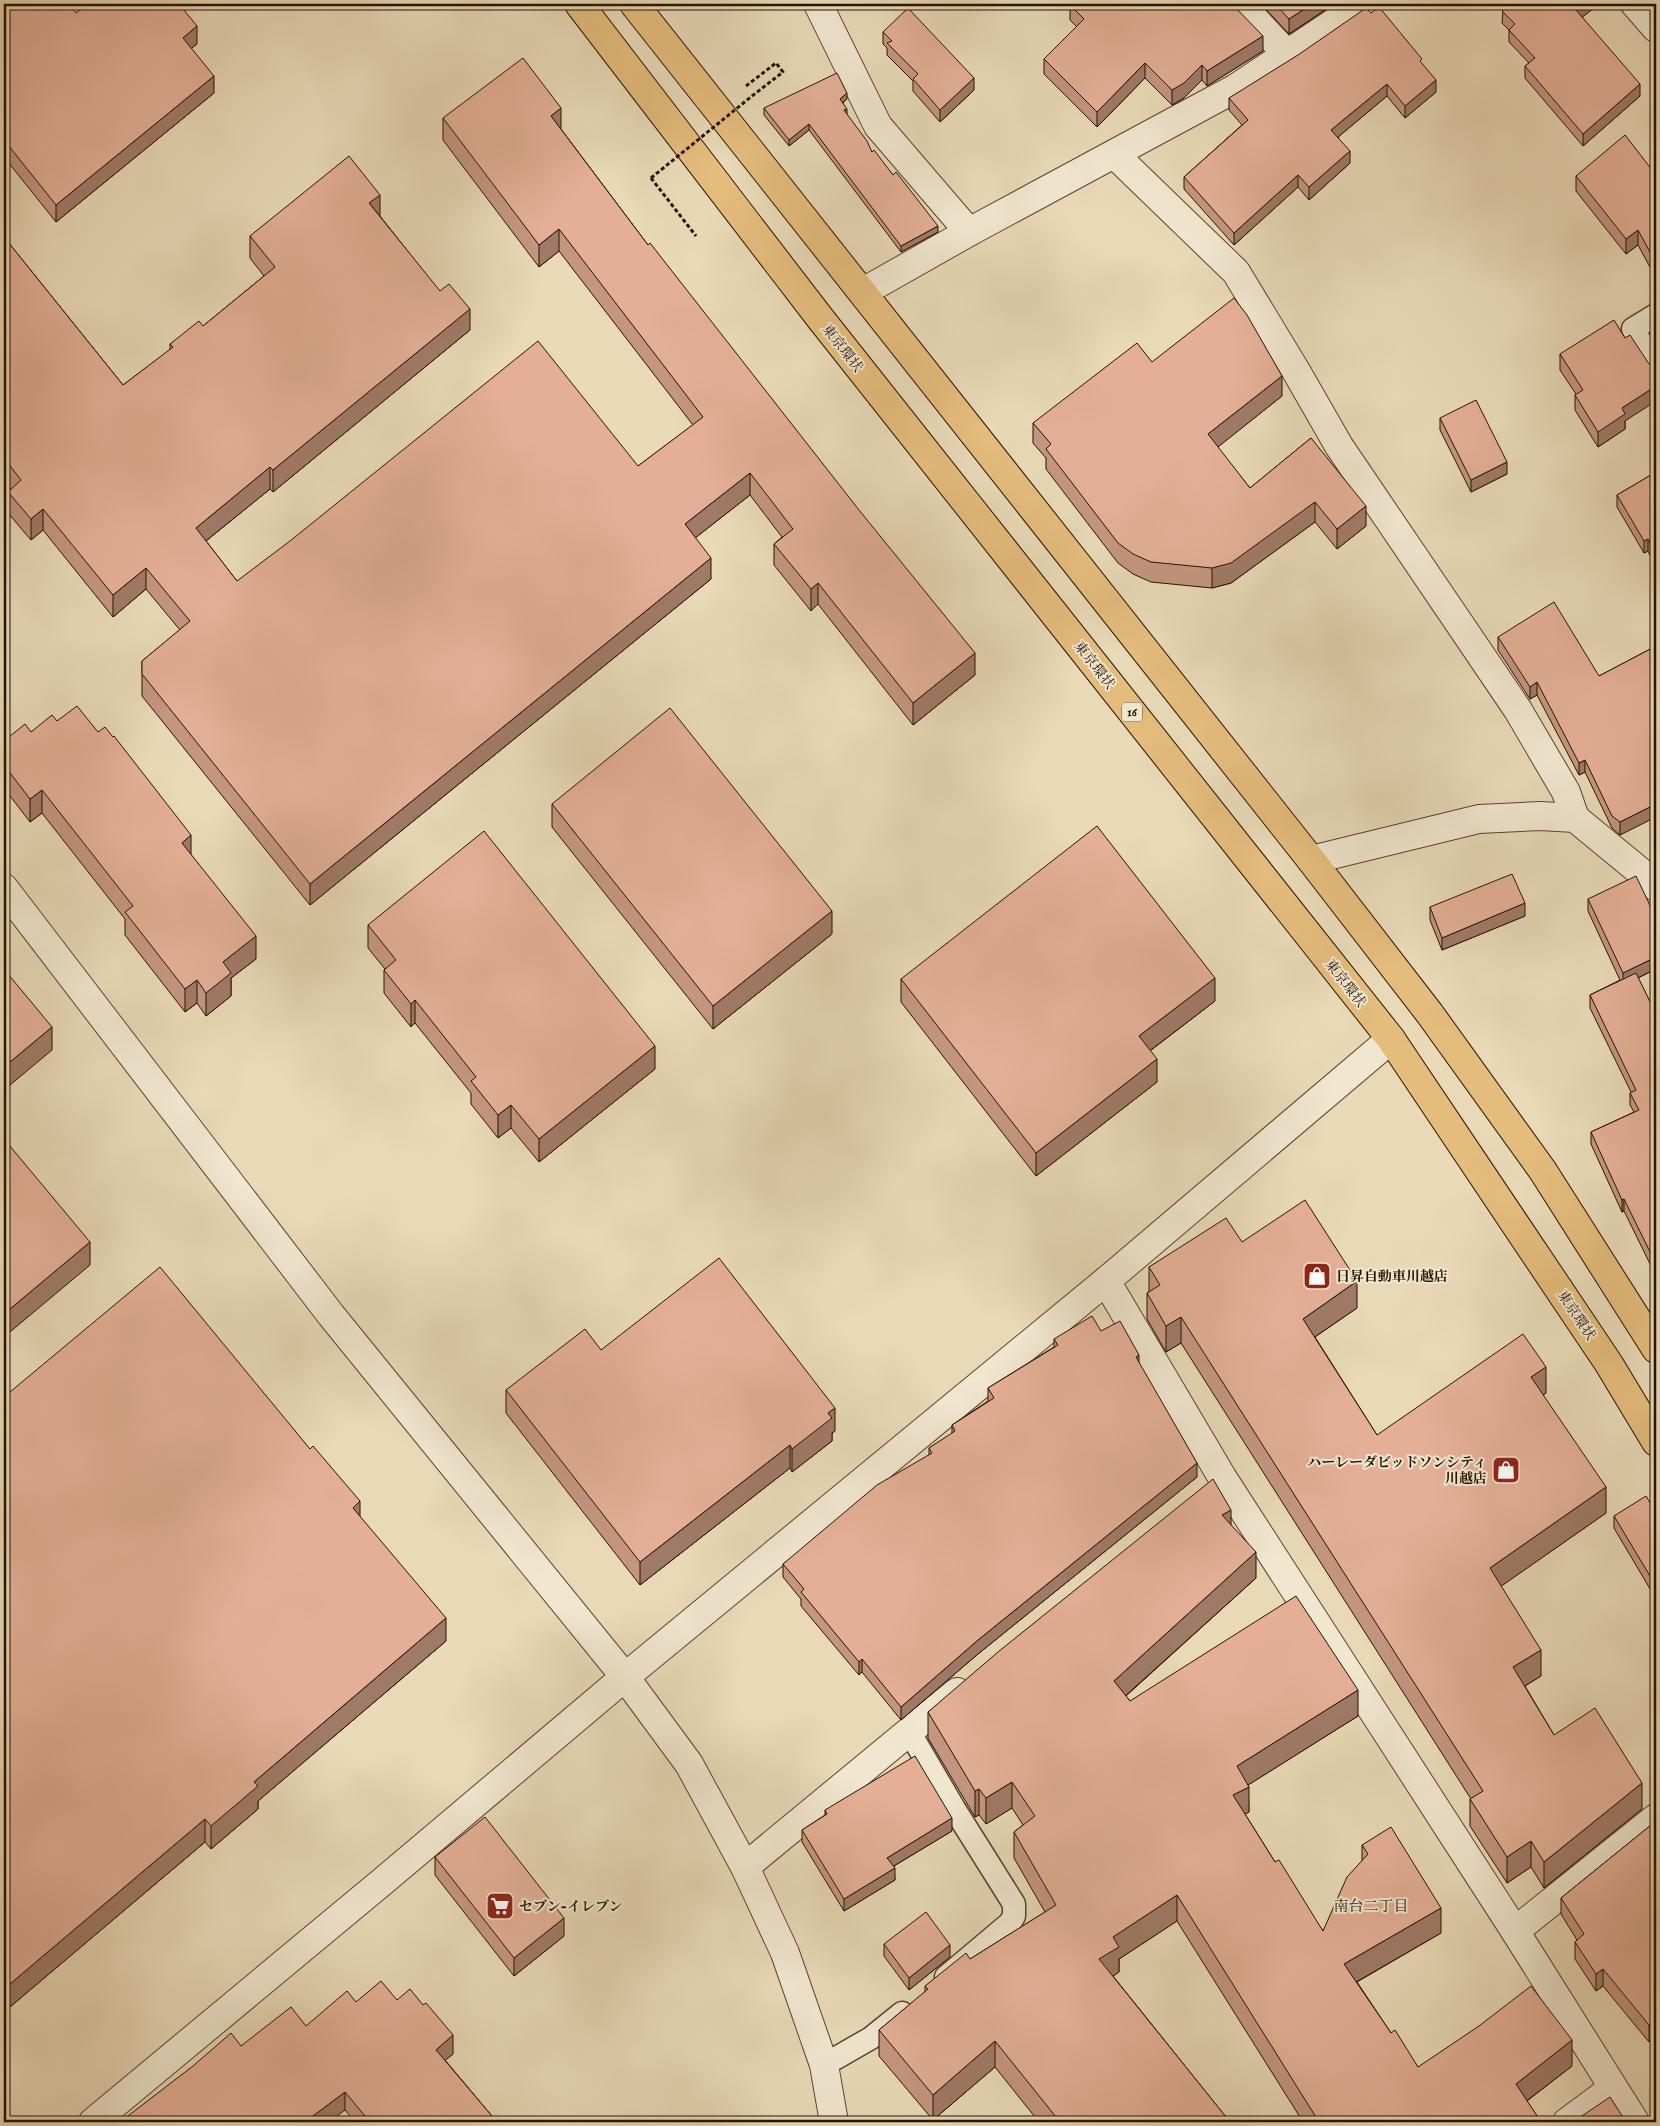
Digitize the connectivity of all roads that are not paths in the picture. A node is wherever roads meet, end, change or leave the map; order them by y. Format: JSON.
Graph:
{"nodes":[{"id":1,"x":579,"y":4,"type":"edge"},
{"id":2,"x":634,"y":4,"type":"edge"},
{"id":3,"x":818,"y":4,"type":"edge"},
{"id":4,"x":1240,"y":4,"type":"edge"},
{"id":5,"x":1362,"y":4,"type":"edge"},
{"id":6,"x":1634,"y":4,"type":"edge"},
{"id":7,"x":1656,"y":28,"type":"edge"},
{"id":8,"x":1288,"y":55,"type":"junction"},
{"id":9,"x":1115,"y":155,"type":"junction"},
{"id":10,"x":969,"y":232,"type":"junction"},
{"id":11,"x":863,"y":292,"type":"junction"},
{"id":12,"x":1656,"y":315,"type":"edge"},
{"id":13,"x":1656,"y":368,"type":"edge"},
{"id":14,"x":1575,"y":818,"type":"junction"},
{"id":15,"x":1311,"y":860,"type":"junction"},
{"id":16,"x":1656,"y":887,"type":"edge"},
{"id":17,"x":4,"y":888,"type":"edge"},
{"id":18,"x":1391,"y":1039,"type":"junction"},
{"id":19,"x":1106,"y":1281,"type":"junction"},
{"id":20,"x":1656,"y":1349,"type":"edge"},
{"id":21,"x":1656,"y":1442,"type":"edge"},
{"id":22,"x":1222,"y":1476,"type":"junction"},
{"id":23,"x":1199,"y":1495,"type":"edge"},
{"id":24,"x":625,"y":1677,"type":"junction"},
{"id":25,"x":974,"y":1678,"type":"edge"},
{"id":26,"x":910,"y":1733,"type":"junction"},
{"id":27,"x":1656,"y":1818,"type":"edge"},
{"id":28,"x":745,"y":1867,"type":"junction"},
{"id":29,"x":1515,"y":1932,"type":"junction"},
{"id":30,"x":824,"y":2065,"type":"junction"},
{"id":31,"x":1613,"y":2088,"type":"junction"},
{"id":32,"x":101,"y":2120,"type":"edge"},
{"id":33,"x":834,"y":2122,"type":"edge"},
{"id":34,"x":1567,"y":2122,"type":"edge"},
{"id":35,"x":1635,"y":2122,"type":"edge"}],
"edges":[{"from":1,"to":18,"type":"highway","name":"東京環状","number":"16"},
{"from":2,"to":11,"type":"highway"},
{"from":3,"to":10,"type":"street"},
{"from":4,"to":8,"type":"street"},
{"from":5,"to":8,"type":"street"},
{"from":6,"to":7,"type":"street"},
{"from":8,"to":9,"type":"street"},
{"from":9,"to":10,"type":"street"},
{"from":9,"to":14,"type":"street"},
{"from":10,"to":11,"type":"street"},
{"from":11,"to":15,"type":"highway"},
{"from":12,"to":13,"type":"lane"},
{"from":14,"to":15,"type":"street"},
{"from":14,"to":16,"type":"street"},
{"from":15,"to":20,"type":"highway"},
{"from":17,"to":24,"type":"street"},
{"from":18,"to":19,"type":"street"},
{"from":18,"to":21,"type":"highway","name":"東京環状","number":"16"},
{"from":19,"to":22,"type":"street"},
{"from":19,"to":24,"type":"street"},
{"from":22,"to":23,"type":"street"},
{"from":22,"to":29,"type":"street"},
{"from":24,"to":28,"type":"street"},
{"from":24,"to":32,"type":"street"},
{"from":25,"to":26,"type":"street"},
{"from":26,"to":28,"type":"street"},
{"from":26,"to":30,"type":"lane"},
{"from":27,"to":29,"type":"street"},
{"from":28,"to":30,"type":"street"},
{"from":29,"to":31,"type":"street"},
{"from":30,"to":33,"type":"street"},
{"from":31,"to":34,"type":"street"},
{"from":31,"to":35,"type":"street"}]}
